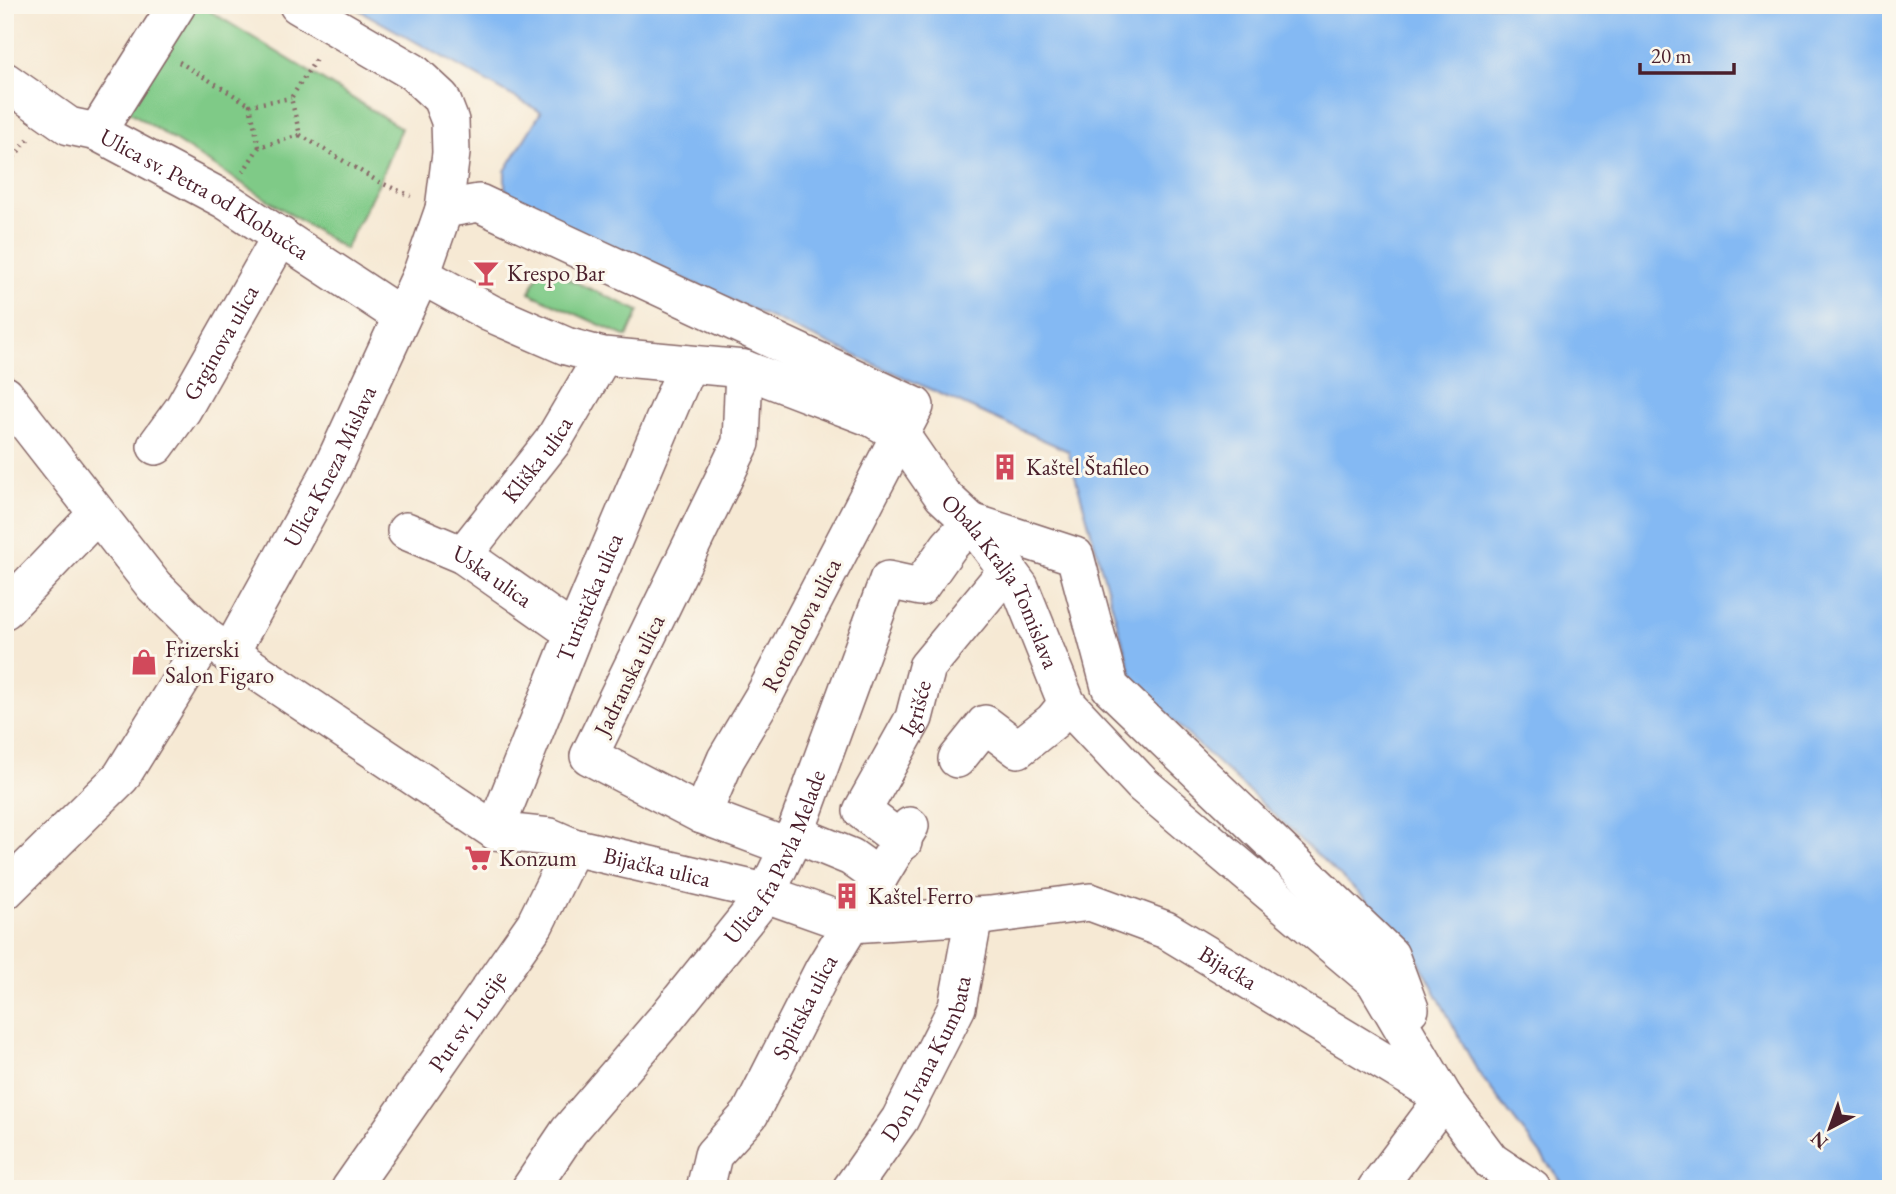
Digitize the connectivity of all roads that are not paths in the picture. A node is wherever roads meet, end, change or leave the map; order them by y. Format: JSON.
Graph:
{"nodes":[{"id":1,"x":177,"y":5,"type":"edge"},
{"id":2,"x":298,"y":5,"type":"edge"},
{"id":3,"x":5,"y":81,"type":"edge"},
{"id":4,"x":97,"y":132,"type":"junction"},
{"id":5,"x":444,"y":209,"type":"junction"},
{"id":6,"x":281,"y":236,"type":"junction"},
{"id":7,"x":421,"y":275,"type":"junction"},
{"id":8,"x":401,"y":316,"type":"junction"},
{"id":9,"x":603,"y":356,"type":"junction"},
{"id":10,"x":688,"y":364,"type":"junction"},
{"id":11,"x":744,"y":369,"type":"junction"},
{"id":12,"x":5,"y":396,"type":"edge"},
{"id":13,"x":900,"y":433,"type":"junction"},
{"id":14,"x":156,"y":446,"type":"dead end"},
{"id":15,"x":97,"y":514,"type":"junction"},
{"id":16,"x":971,"y":523,"type":"junction"},
{"id":17,"x":406,"y":531,"type":"dead end"},
{"id":18,"x":463,"y":555,"type":"junction"},
{"id":19,"x":1008,"y":569,"type":"junction"},
{"id":20,"x":5,"y":610,"type":"edge"},
{"id":21,"x":574,"y":633,"type":"junction"},
{"id":22,"x":218,"y":647,"type":"junction"},
{"id":23,"x":1067,"y":704,"type":"junction"},
{"id":24,"x":957,"y":760,"type":"dead end"},
{"id":25,"x":702,"y":816,"type":"junction"},
{"id":26,"x":495,"y":831,"type":"junction"},
{"id":27,"x":795,"y":834,"type":"junction"},
{"id":28,"x":906,"y":834,"type":"joint"},
{"id":29,"x":573,"y":847,"type":"junction"},
{"id":30,"x":878,"y":877,"type":"junction"},
{"id":31,"x":5,"y":891,"type":"edge"},
{"id":32,"x":766,"y":894,"type":"junction"},
{"id":33,"x":982,"y":915,"type":"junction"},
{"id":34,"x":850,"y":924,"type":"junction"},
{"id":35,"x":1444,"y":1098,"type":"junction"},
{"id":36,"x":350,"y":1189,"type":"edge"},
{"id":37,"x":530,"y":1189,"type":"edge"},
{"id":38,"x":710,"y":1189,"type":"edge"},
{"id":39,"x":851,"y":1189,"type":"edge"},
{"id":40,"x":1376,"y":1189,"type":"edge"},
{"id":41,"x":1533,"y":1189,"type":"edge"}],
"edges":[{"from":1,"to":4,"type":"street"},
{"from":2,"to":5,"type":"street"},
{"from":3,"to":4,"type":"street","name":"Ulica sv. Petra od Klobučca"},
{"from":4,"to":6,"type":"street","name":"Ulica sv. Petra od Klobučca"},
{"from":5,"to":7,"type":"street"},
{"from":5,"to":13,"type":"street","name":"Rotondova ulica"},
{"from":6,"to":8,"type":"street","name":"Ulica sv. Petra od Klobučca"},
{"from":6,"to":14,"type":"street","name":"Grginova ulica"},
{"from":7,"to":8,"type":"street","name":"Ulica Kneza Mislava"},
{"from":7,"to":9,"type":"street","name":"Obala Kralja Tomislava"},
{"from":8,"to":22,"type":"street","name":"Ulica Kneza Mislava"},
{"from":9,"to":10,"type":"street","name":"Obala Kralja Tomislava"},
{"from":9,"to":18,"type":"street","name":"Kliška ulica"},
{"from":10,"to":11,"type":"street","name":"Obala Kralja Tomislava"},
{"from":10,"to":21,"type":"street","name":"Turistička ulica"},
{"from":11,"to":13,"type":"street","name":"Obala Kralja Tomislava"},
{"from":11,"to":25,"type":"street","name":"Jadranska ulica"},
{"from":12,"to":15,"type":"street","name":"Bijačka ulica"},
{"from":13,"to":16,"type":"street","name":"Obala Kralja Tomislava"},
{"from":13,"to":25,"type":"street","name":"Rotondova ulica"},
{"from":15,"to":20,"type":"street"},
{"from":15,"to":22,"type":"street","name":"Bijačka ulica"},
{"from":16,"to":19,"type":"street","name":"Obala Kralja Tomislava"},
{"from":16,"to":27,"type":"street","name":"Ulica fra Pavla Melade"},
{"from":16,"to":35,"type":"street"},
{"from":17,"to":18,"type":"street","name":"Uska ulica"},
{"from":18,"to":21,"type":"street","name":"Uska ulica"},
{"from":19,"to":23,"type":"street","name":"Obala Kralja Tomislava"},
{"from":19,"to":28,"type":"street","name":"Igrišće"},
{"from":21,"to":26,"type":"street","name":"Turistička ulica"},
{"from":22,"to":26,"type":"street","name":"Bijačka ulica"},
{"from":22,"to":31,"type":"street","name":"Ulica Kneza Mislava"},
{"from":23,"to":24,"type":"street"},
{"from":23,"to":35,"type":"street","name":"Obala Kralja Tomislava"},
{"from":25,"to":27,"type":"street","name":"Jadranska ulica"},
{"from":26,"to":29,"type":"street","name":"Bijačka ulica"},
{"from":27,"to":30,"type":"street"},
{"from":27,"to":32,"type":"street","name":"Ulica fra Pavla Melade"},
{"from":28,"to":30,"type":"street","name":"Splitska ulica"},
{"from":29,"to":32,"type":"street","name":"Bijačka ulica"},
{"from":29,"to":36,"type":"street","name":"Put sv. Lucije"},
{"from":30,"to":34,"type":"street","name":"Splitska ulica"},
{"from":32,"to":34,"type":"street","name":"Bijačka ulica"},
{"from":32,"to":37,"type":"street","name":"Ulica fra Pavla Melade"},
{"from":33,"to":34,"type":"street","name":"Bijačka ulica"},
{"from":33,"to":35,"type":"street","name":"Bijaćka"},
{"from":33,"to":39,"type":"street","name":"Don Ivana Kumbata"},
{"from":34,"to":38,"type":"street","name":"Splitska ulica"},
{"from":35,"to":40,"type":"street"},
{"from":35,"to":41,"type":"street"}]}
